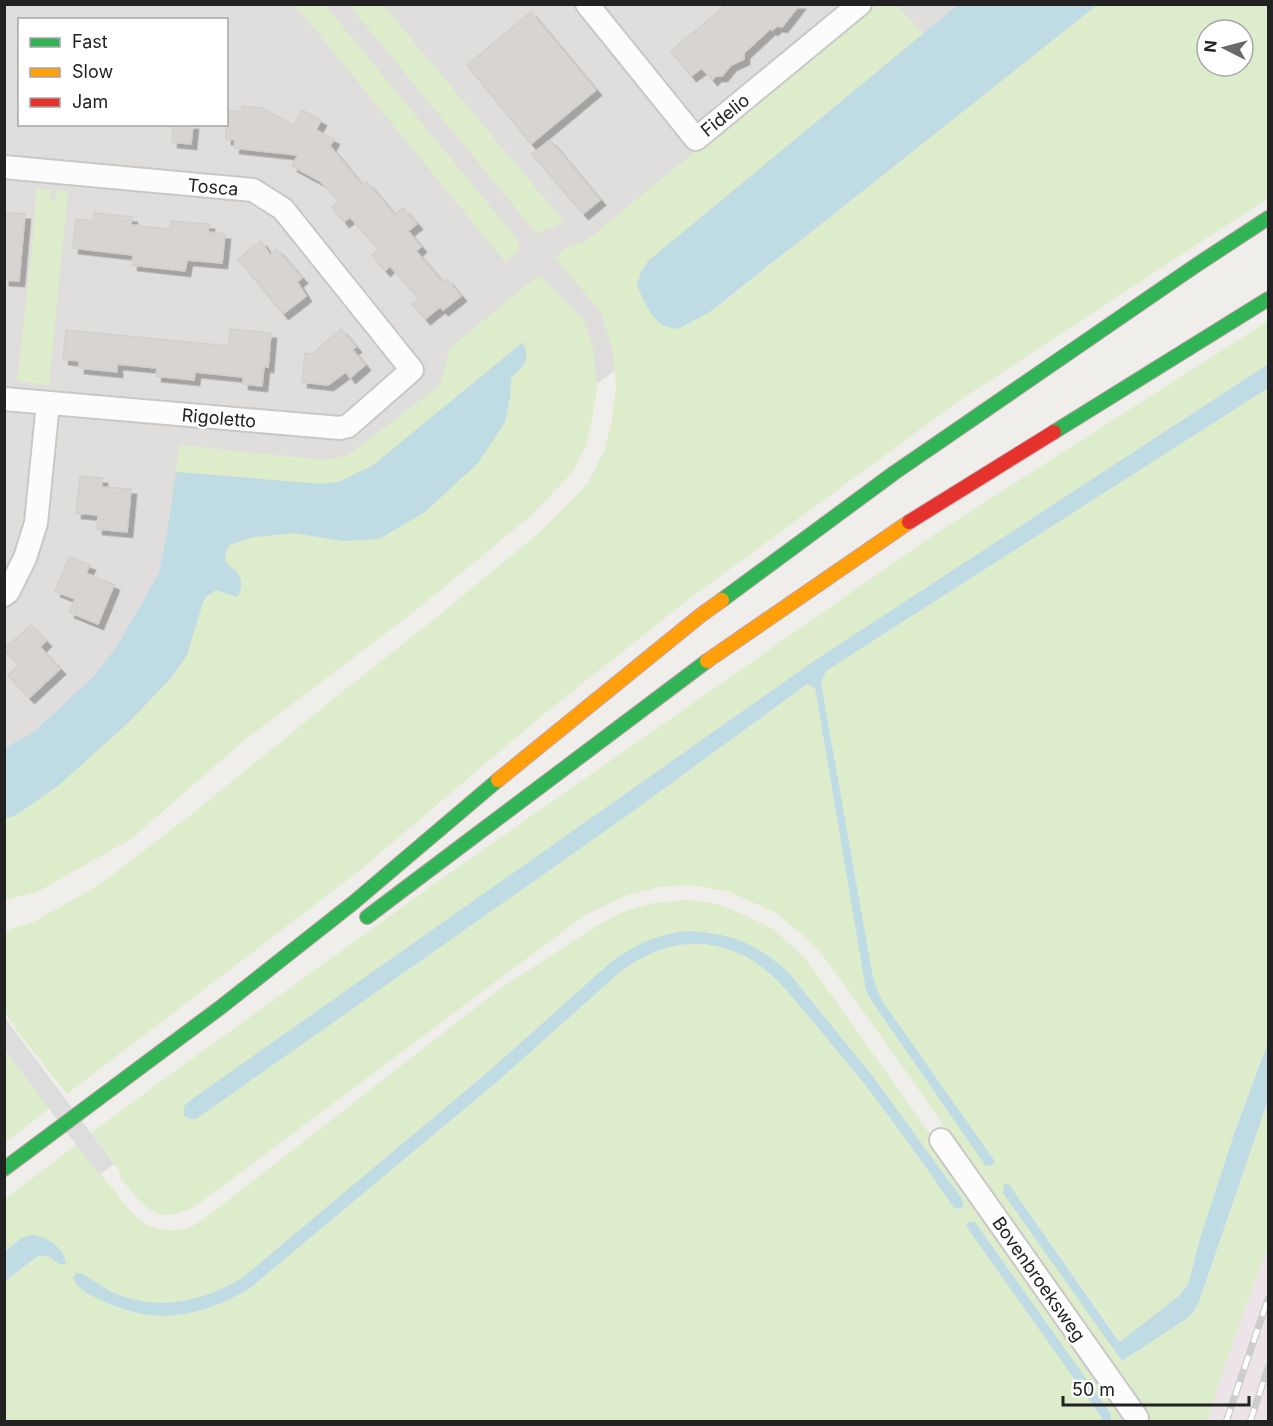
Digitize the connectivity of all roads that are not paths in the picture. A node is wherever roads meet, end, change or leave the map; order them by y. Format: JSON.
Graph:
{"nodes":[{"id":1,"x":587,"y":4,"type":"edge"},
{"id":2,"x":860,"y":4,"type":"edge"},
{"id":3,"x":4,"y":167,"type":"edge"},
{"id":4,"x":1269,"y":218,"type":"edge"},
{"id":5,"x":1269,"y":299,"type":"edge"},
{"id":6,"x":412,"y":370,"type":"joint"},
{"id":7,"x":4,"y":399,"type":"edge"},
{"id":8,"x":48,"y":404,"type":"junction"},
{"id":9,"x":15,"y":557,"type":"edge"},
{"id":10,"x":4,"y":595,"type":"edge"},
{"id":11,"x":360,"y":922,"type":"dead end"},
{"id":12,"x":941,"y":1140,"type":"dead end"},
{"id":13,"x":4,"y":1169,"type":"edge"},
{"id":14,"x":1137,"y":1420,"type":"edge"}],
"edges":[{"from":1,"to":2,"type":"street","name":"Fidelio"},
{"from":3,"to":6,"type":"street","name":"Tosca"},
{"from":4,"to":13,"type":"highway"},
{"from":5,"to":11,"type":"highway"},
{"from":6,"to":8,"type":"street","name":"Rigoletto"},
{"from":7,"to":8,"type":"street","name":"Rigoletto"},
{"from":8,"to":9,"type":"street"},
{"from":9,"to":10,"type":"street"},
{"from":12,"to":14,"type":"street","name":"Bovenbroeksweg"}]}
